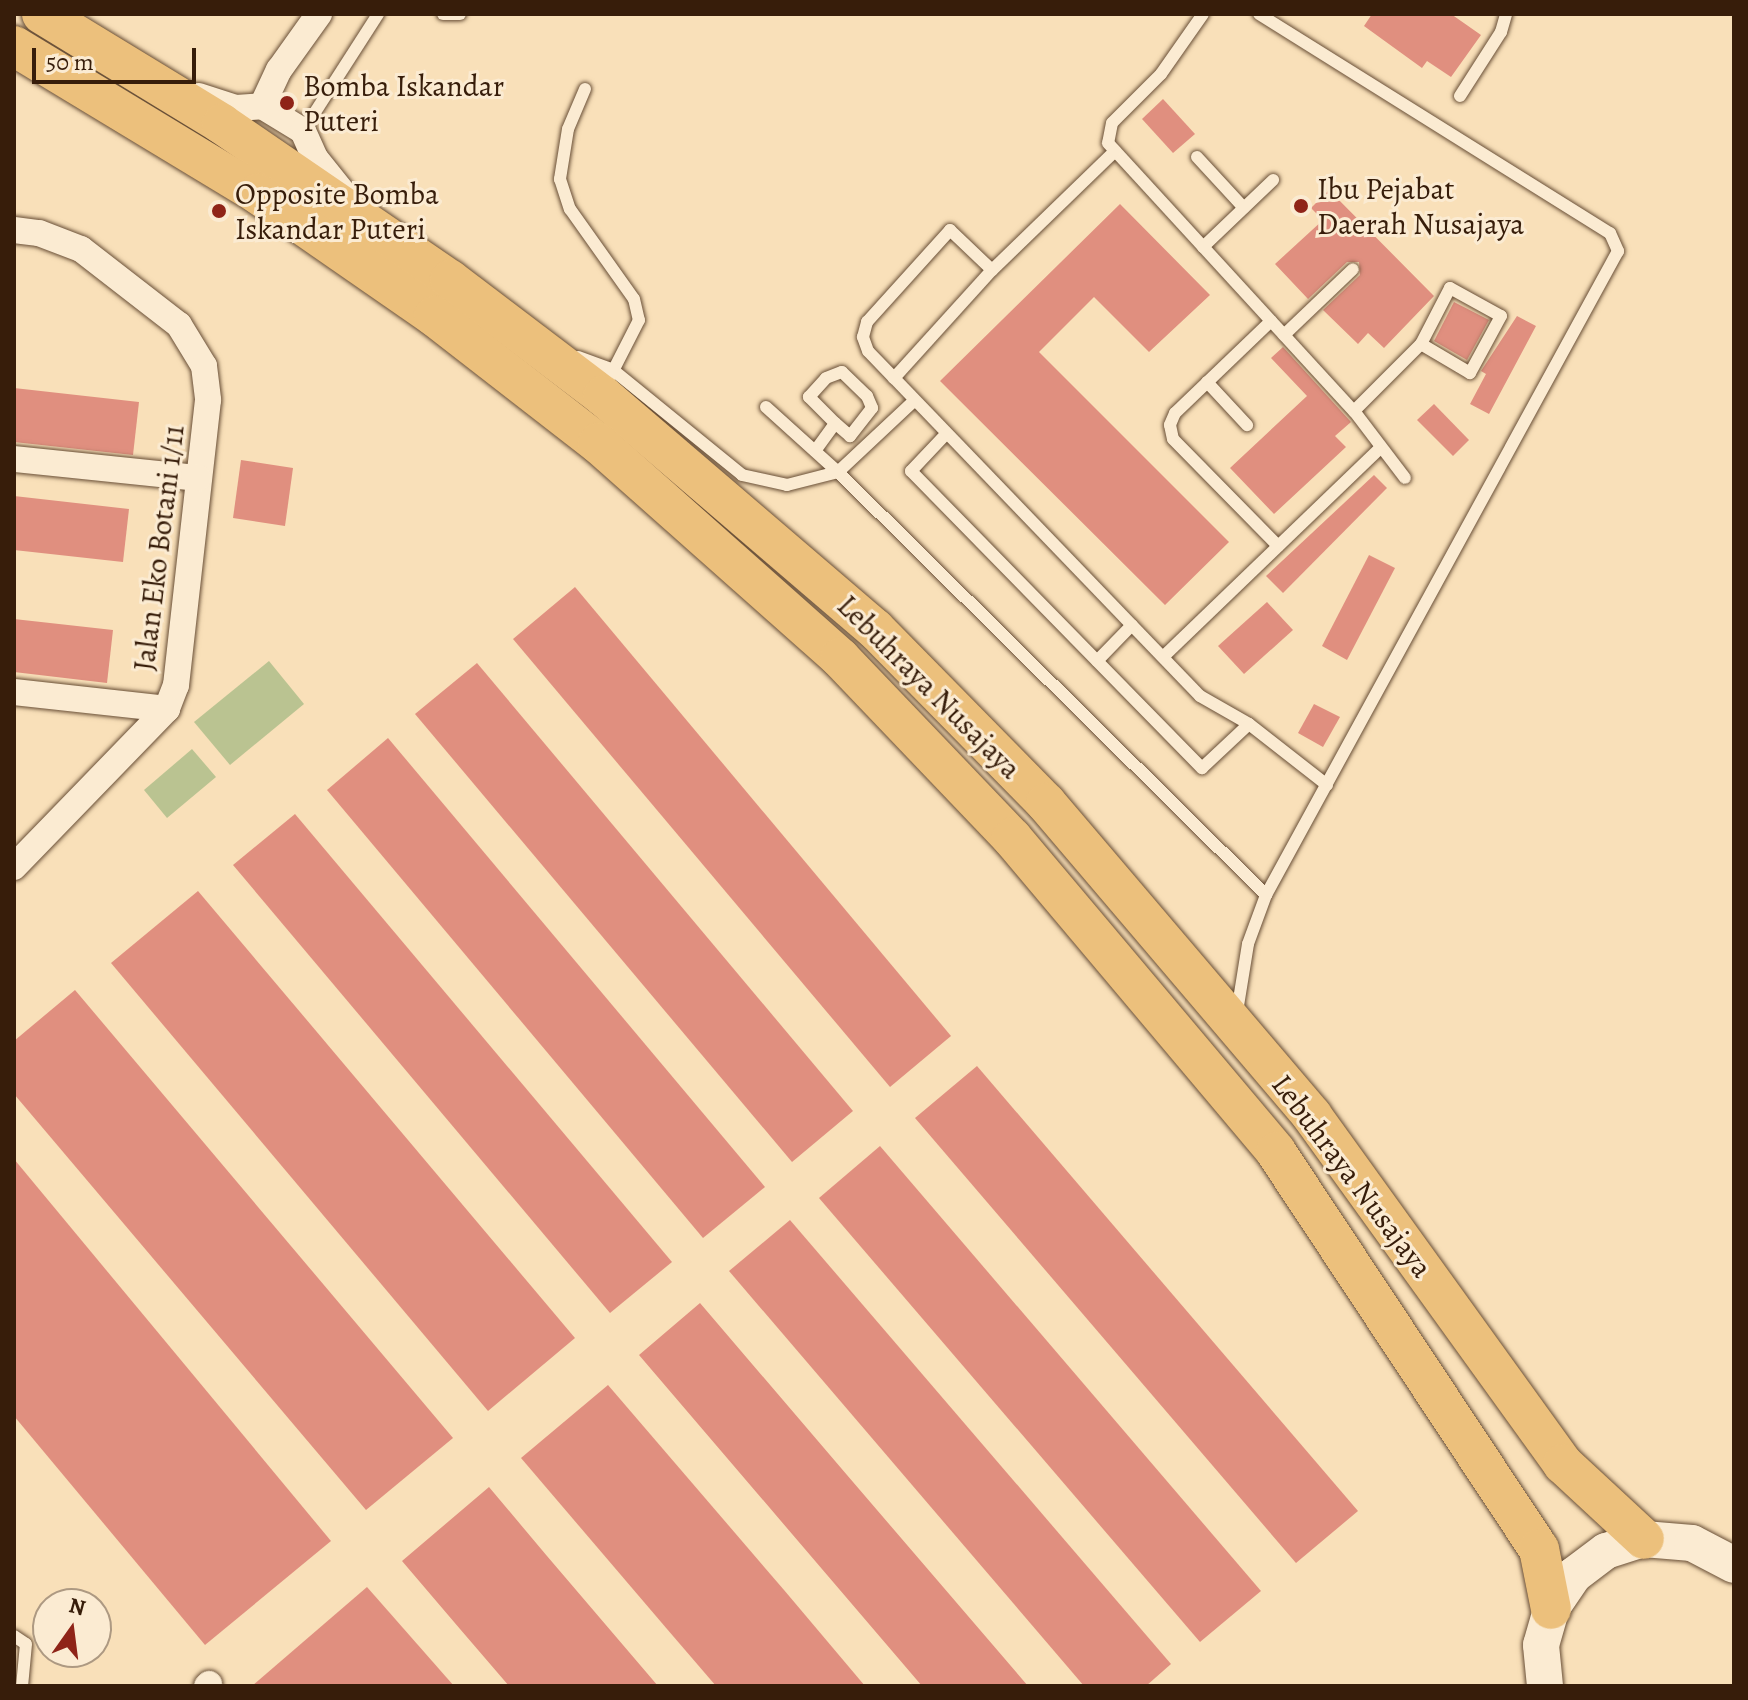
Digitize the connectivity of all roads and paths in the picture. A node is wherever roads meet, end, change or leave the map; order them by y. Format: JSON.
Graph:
{"nodes":[{"id":1,"x":42,"y":14,"type":"edge"},
{"id":2,"x":319,"y":14,"type":"edge"},
{"id":3,"x":378,"y":14,"type":"edge"},
{"id":4,"x":443,"y":14,"type":"edge"},
{"id":5,"x":460,"y":14,"type":"edge"},
{"id":6,"x":1203,"y":14,"type":"edge"},
{"id":7,"x":1259,"y":14,"type":"edge"},
{"id":8,"x":1286,"y":14,"type":"edge"},
{"id":9,"x":1506,"y":14,"type":"edge"},
{"id":10,"x":1278,"y":26,"type":"junction"},
{"id":11,"x":14,"y":46,"type":"edge"},
{"id":12,"x":147,"y":77,"type":"junction"},
{"id":13,"x":585,"y":89,"type":"dead end"},
{"id":14,"x":1460,"y":96,"type":"dead end"},
{"id":15,"x":262,"y":106,"type":"junction"},
{"id":16,"x":303,"y":131,"type":"junction"},
{"id":17,"x":1115,"y":151,"type":"junction"},
{"id":18,"x":1197,"y":157,"type":"dead end"},
{"id":19,"x":1273,"y":180,"type":"dead end"},
{"id":20,"x":1244,"y":208,"type":"junction"},
{"id":21,"x":366,"y":222,"type":"junction"},
{"id":22,"x":14,"y":230,"type":"edge"},
{"id":23,"x":1203,"y":247,"type":"junction"},
{"id":24,"x":1353,"y":269,"type":"dead end"},
{"id":25,"x":992,"y":270,"type":"junction"},
{"id":26,"x":1271,"y":321,"type":"junction"},
{"id":27,"x":1284,"y":335,"type":"junction"},
{"id":28,"x":1421,"y":344,"type":"junction"},
{"id":29,"x":894,"y":378,"type":"junction"},
{"id":30,"x":1207,"y":382,"type":"junction"},
{"id":31,"x":608,"y":383,"type":"junction"},
{"id":32,"x":914,"y":401,"type":"junction"},
{"id":33,"x":766,"y":407,"type":"dead end"},
{"id":34,"x":1354,"y":411,"type":"junction"},
{"id":35,"x":835,"y":423,"type":"junction"},
{"id":36,"x":1247,"y":425,"type":"dead end"},
{"id":37,"x":946,"y":434,"type":"junction"},
{"id":38,"x":1379,"y":449,"type":"junction"},
{"id":39,"x":815,"y":451,"type":"junction"},
{"id":40,"x":14,"y":459,"type":"edge"},
{"id":41,"x":838,"y":472,"type":"junction"},
{"id":42,"x":198,"y":478,"type":"junction"},
{"id":43,"x":1405,"y":478,"type":"dead end"},
{"id":44,"x":1278,"y":546,"type":"junction"},
{"id":45,"x":1132,"y":625,"type":"junction"},
{"id":46,"x":1163,"y":657,"type":"junction"},
{"id":47,"x":1097,"y":661,"type":"junction"},
{"id":48,"x":14,"y":692,"type":"edge"},
{"id":49,"x":167,"y":709,"type":"junction"},
{"id":50,"x":1249,"y":724,"type":"junction"},
{"id":51,"x":1327,"y":785,"type":"junction"},
{"id":52,"x":14,"y":867,"type":"edge"},
{"id":53,"x":1266,"y":895,"type":"junction"},
{"id":54,"x":1235,"y":1026,"type":"junction"},
{"id":55,"x":1644,"y":1539,"type":"junction"},
{"id":56,"x":1692,"y":1543,"type":"junction"},
{"id":57,"x":1734,"y":1550,"type":"edge"},
{"id":58,"x":1734,"y":1565,"type":"edge"},
{"id":59,"x":1551,"y":1609,"type":"junction"},
{"id":60,"x":14,"y":1636,"type":"edge"},
{"id":61,"x":1543,"y":1685,"type":"edge"},
{"id":62,"x":22,"y":1686,"type":"edge"}],
"edges":[{"from":1,"to":12,"type":"main road","name":"Lebuhraya Nusajaya"},
{"from":2,"to":15,"type":"street"},
{"from":3,"to":16,"type":"lane"},
{"from":4,"to":5,"type":"lane"},
{"from":6,"to":17,"type":"lane"},
{"from":7,"to":10,"type":"lane"},
{"from":8,"to":10,"type":"lane"},
{"from":9,"to":14,"type":"lane"},
{"from":10,"to":51,"type":"lane"},
{"from":11,"to":59,"type":"main road","name":"Lebuhraya Nusajaya"},
{"from":12,"to":15,"type":"street"},
{"from":12,"to":21,"type":"main road","name":"Lebuhraya Nusajaya"},
{"from":13,"to":31,"type":"lane"},
{"from":15,"to":16,"type":"street"},
{"from":16,"to":21,"type":"street"},
{"from":17,"to":23,"type":"lane"},
{"from":17,"to":25,"type":"lane"},
{"from":18,"to":20,"type":"lane"},
{"from":19,"to":20,"type":"lane"},
{"from":20,"to":23,"type":"lane"},
{"from":21,"to":31,"type":"main road","name":"Lebuhraya Nusajaya"},
{"from":22,"to":42,"type":"street","name":"Jalan Eko Botani 1/11"},
{"from":23,"to":26,"type":"lane"},
{"from":24,"to":27,"type":"lane"},
{"from":25,"to":29,"type":"lane"},
{"from":25,"to":29,"type":"lane"},
{"from":26,"to":27,"type":"lane"},
{"from":26,"to":30,"type":"lane"},
{"from":27,"to":34,"type":"lane"},
{"from":28,"to":28,"type":"lane"},
{"from":28,"to":34,"type":"lane"},
{"from":29,"to":32,"type":"lane"},
{"from":30,"to":36,"type":"lane"},
{"from":30,"to":44,"type":"lane"},
{"from":31,"to":41,"type":"lane"},
{"from":31,"to":54,"type":"main road","name":"Lebuhraya Nusajaya"},
{"from":32,"to":37,"type":"lane"},
{"from":32,"to":41,"type":"lane"},
{"from":33,"to":39,"type":"lane"},
{"from":34,"to":38,"type":"lane"},
{"from":35,"to":35,"type":"lane"},
{"from":35,"to":39,"type":"lane"},
{"from":37,"to":45,"type":"lane"},
{"from":37,"to":47,"type":"lane"},
{"from":38,"to":43,"type":"lane"},
{"from":38,"to":44,"type":"lane"},
{"from":39,"to":41,"type":"lane"},
{"from":40,"to":42,"type":"street"},
{"from":41,"to":53,"type":"lane"},
{"from":42,"to":49,"type":"street","name":"Jalan Eko Botani 1/11"},
{"from":44,"to":46,"type":"lane"},
{"from":45,"to":46,"type":"lane"},
{"from":45,"to":47,"type":"lane"},
{"from":46,"to":50,"type":"lane"},
{"from":47,"to":50,"type":"lane"},
{"from":48,"to":49,"type":"street"},
{"from":49,"to":52,"type":"street","name":"Jalan Eko Botani 1/11"},
{"from":50,"to":51,"type":"lane"},
{"from":51,"to":53,"type":"lane"},
{"from":53,"to":54,"type":"lane"},
{"from":54,"to":55,"type":"main road","name":"Lebuhraya Nusajaya"},
{"from":55,"to":56,"type":"main road"},
{"from":55,"to":59,"type":"main road"},
{"from":56,"to":57,"type":"main road"},
{"from":56,"to":58,"type":"main road"},
{"from":59,"to":61,"type":"main road"},
{"from":60,"to":62,"type":"lane"}]}
